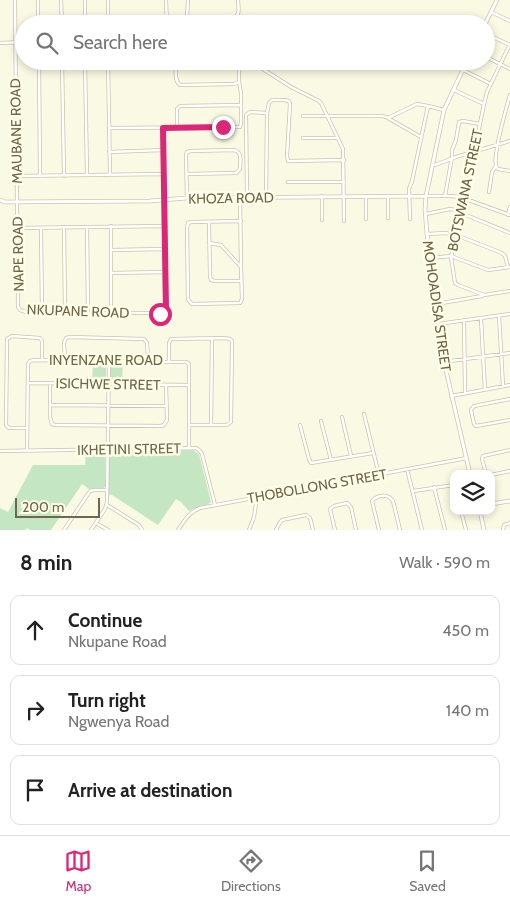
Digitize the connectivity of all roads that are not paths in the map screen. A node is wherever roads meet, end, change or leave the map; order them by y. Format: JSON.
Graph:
{"nodes":[{"id":1,"x":15,"y":0,"type":"edge"},
{"id":2,"x":38,"y":0,"type":"edge"},
{"id":3,"x":61,"y":0,"type":"edge"},
{"id":4,"x":85,"y":0,"type":"edge"},
{"id":5,"x":108,"y":0,"type":"edge"},
{"id":6,"x":166,"y":0,"type":"edge"},
{"id":7,"x":188,"y":0,"type":"edge"},
{"id":8,"x":238,"y":0,"type":"edge"},
{"id":9,"x":497,"y":0,"type":"edge"},
{"id":10,"x":491,"y":12,"type":"junction"},
{"id":11,"x":38,"y":15,"type":"edge"},
{"id":12,"x":62,"y":15,"type":"edge"},
{"id":13,"x":85,"y":15,"type":"edge"},
{"id":14,"x":108,"y":15,"type":"edge"},
{"id":15,"x":167,"y":15,"type":"edge"},
{"id":16,"x":188,"y":15,"type":"edge"},
{"id":17,"x":237,"y":15,"type":"edge"},
{"id":18,"x":490,"y":15,"type":"edge"},
{"id":19,"x":510,"y":21,"type":"edge"},
{"id":20,"x":495,"y":38,"type":"edge"},
{"id":21,"x":0,"y":42,"type":"edge"},
{"id":22,"x":15,"y":42,"type":"joint"},
{"id":23,"x":510,"y":45,"type":"edge"},
{"id":24,"x":495,"y":61,"type":"edge"},
{"id":25,"x":501,"y":64,"type":"junction"},
{"id":26,"x":510,"y":69,"type":"edge"},
{"id":27,"x":15,"y":70,"type":"edge"},
{"id":28,"x":39,"y":70,"type":"edge"},
{"id":29,"x":62,"y":70,"type":"edge"},
{"id":30,"x":85,"y":70,"type":"edge"},
{"id":31,"x":108,"y":70,"type":"edge"},
{"id":32,"x":176,"y":70,"type":"edge"},
{"id":33,"x":238,"y":70,"type":"edge"},
{"id":34,"x":263,"y":70,"type":"edge"},
{"id":35,"x":462,"y":70,"type":"joint"},
{"id":36,"x":239,"y":82,"type":"junction"},
{"id":37,"x":491,"y":84,"type":"junction"},
{"id":38,"x":454,"y":90,"type":"junction"},
{"id":39,"x":510,"y":95,"type":"edge"},
{"id":40,"x":484,"y":104,"type":"junction"},
{"id":41,"x":241,"y":105,"type":"junction"},
{"id":42,"x":428,"y":106,"type":"junction"},
{"id":43,"x":444,"y":110,"type":"junction"},
{"id":44,"x":268,"y":113,"type":"junction"},
{"id":45,"x":303,"y":116,"type":"dead end"},
{"id":46,"x":328,"y":116,"type":"junction"},
{"id":47,"x":388,"y":118,"type":"junction"},
{"id":48,"x":480,"y":124,"type":"junction"},
{"id":49,"x":177,"y":127,"type":"junction"},
{"id":50,"x":109,"y":128,"type":"junction"},
{"id":51,"x":163,"y":128,"type":"junction"},
{"id":52,"x":421,"y":137,"type":"junction"},
{"id":53,"x":303,"y":138,"type":"dead end"},
{"id":54,"x":338,"y":138,"type":"junction"},
{"id":55,"x":510,"y":142,"type":"edge"},
{"id":56,"x":498,"y":145,"type":"junction"},
{"id":57,"x":164,"y":150,"type":"junction"},
{"id":58,"x":109,"y":152,"type":"junction"},
{"id":59,"x":474,"y":152,"type":"junction"},
{"id":60,"x":452,"y":159,"type":"junction"},
{"id":61,"x":344,"y":160,"type":"junction"},
{"id":62,"x":435,"y":165,"type":"dead end"},
{"id":63,"x":496,"y":166,"type":"junction"},
{"id":64,"x":510,"y":171,"type":"edge"},
{"id":65,"x":164,"y":174,"type":"junction"},
{"id":66,"x":187,"y":174,"type":"junction"},
{"id":67,"x":87,"y":175,"type":"junction"},
{"id":68,"x":110,"y":175,"type":"junction"},
{"id":69,"x":17,"y":176,"type":"junction"},
{"id":70,"x":40,"y":176,"type":"junction"},
{"id":71,"x":64,"y":176,"type":"junction"},
{"id":72,"x":288,"y":182,"type":"dead end"},
{"id":73,"x":344,"y":182,"type":"junction"},
{"id":74,"x":489,"y":192,"type":"dead end"},
{"id":75,"x":322,"y":196,"type":"junction"},
{"id":76,"x":344,"y":196,"type":"junction"},
{"id":77,"x":366,"y":196,"type":"junction"},
{"id":78,"x":388,"y":196,"type":"junction"},
{"id":79,"x":410,"y":196,"type":"junction"},
{"id":80,"x":426,"y":196,"type":"junction"},
{"id":81,"x":445,"y":196,"type":"junction"},
{"id":82,"x":247,"y":197,"type":"junction"},
{"id":83,"x":266,"y":197,"type":"junction"},
{"id":84,"x":187,"y":198,"type":"junction"},
{"id":85,"x":240,"y":198,"type":"junction"},
{"id":86,"x":465,"y":198,"type":"junction"},
{"id":87,"x":165,"y":199,"type":"junction"},
{"id":88,"x":0,"y":202,"type":"edge"},
{"id":89,"x":17,"y":202,"type":"junction"},
{"id":90,"x":510,"y":207,"type":"edge"},
{"id":91,"x":461,"y":212,"type":"junction"},
{"id":92,"x":426,"y":214,"type":"junction"},
{"id":93,"x":509,"y":215,"type":"edge"},
{"id":94,"x":388,"y":218,"type":"dead end"},
{"id":95,"x":366,"y":219,"type":"dead end"},
{"id":96,"x":410,"y":219,"type":"dead end"},
{"id":97,"x":322,"y":220,"type":"dead end"},
{"id":98,"x":241,"y":221,"type":"junction"},
{"id":99,"x":344,"y":221,"type":"dead end"},
{"id":100,"x":209,"y":222,"type":"junction"},
{"id":101,"x":111,"y":226,"type":"junction"},
{"id":102,"x":164,"y":226,"type":"junction"},
{"id":103,"x":64,"y":227,"type":"junction"},
{"id":104,"x":88,"y":227,"type":"junction"},
{"id":105,"x":18,"y":228,"type":"junction"},
{"id":106,"x":41,"y":228,"type":"junction"},
{"id":107,"x":510,"y":233,"type":"edge"},
{"id":108,"x":427,"y":234,"type":"junction"},
{"id":109,"x":456,"y":235,"type":"junction"},
{"id":110,"x":209,"y":243,"type":"junction"},
{"id":111,"x":165,"y":249,"type":"junction"},
{"id":112,"x":110,"y":250,"type":"junction"},
{"id":113,"x":451,"y":256,"type":"junction"},
{"id":114,"x":430,"y":258,"type":"junction"},
{"id":115,"x":241,"y":267,"type":"junction"},
{"id":116,"x":509,"y":267,"type":"edge"},
{"id":117,"x":165,"y":272,"type":"junction"},
{"id":118,"x":111,"y":273,"type":"junction"},
{"id":119,"x":241,"y":281,"type":"junction"},
{"id":120,"x":510,"y":291,"type":"edge"},
{"id":121,"x":484,"y":295,"type":"junction"},
{"id":122,"x":435,"y":304,"type":"junction"},
{"id":123,"x":18,"y":307,"type":"joint"},
{"id":124,"x":42,"y":312,"type":"junction"},
{"id":125,"x":65,"y":312,"type":"junction"},
{"id":126,"x":88,"y":312,"type":"junction"},
{"id":127,"x":111,"y":312,"type":"junction"},
{"id":128,"x":510,"y":314,"type":"edge"},
{"id":129,"x":499,"y":316,"type":"junction"},
{"id":130,"x":481,"y":318,"type":"junction"},
{"id":131,"x":464,"y":320,"type":"junction"},
{"id":132,"x":437,"y":324,"type":"junction"},
{"id":133,"x":212,"y":339,"type":"junction"},
{"id":134,"x":510,"y":353,"type":"edge"},
{"id":135,"x":501,"y":354,"type":"junction"},
{"id":136,"x":482,"y":357,"type":"junction"},
{"id":137,"x":42,"y":360,"type":"junction"},
{"id":138,"x":65,"y":360,"type":"junction"},
{"id":139,"x":464,"y":360,"type":"junction"},
{"id":140,"x":109,"y":361,"type":"junction"},
{"id":141,"x":148,"y":361,"type":"junction"},
{"id":142,"x":168,"y":361,"type":"junction"},
{"id":143,"x":443,"y":362,"type":"junction"},
{"id":144,"x":28,"y":383,"type":"junction"},
{"id":145,"x":50,"y":384,"type":"junction"},
{"id":146,"x":108,"y":384,"type":"junction"},
{"id":147,"x":166,"y":385,"type":"junction"},
{"id":148,"x":189,"y":385,"type":"junction"},
{"id":149,"x":510,"y":385,"type":"edge"},
{"id":150,"x":502,"y":386,"type":"junction"},
{"id":151,"x":485,"y":390,"type":"junction"},
{"id":152,"x":465,"y":393,"type":"junction"},
{"id":153,"x":451,"y":396,"type":"junction"},
{"id":154,"x":510,"y":399,"type":"edge"},
{"id":155,"x":50,"y":405,"type":"junction"},
{"id":156,"x":108,"y":405,"type":"junction"},
{"id":157,"x":166,"y":406,"type":"junction"},
{"id":158,"x":364,"y":414,"type":"dead end"},
{"id":159,"x":342,"y":417,"type":"dead end"},
{"id":160,"x":510,"y":420,"type":"edge"},
{"id":161,"x":321,"y":421,"type":"dead end"},
{"id":162,"x":189,"y":425,"type":"junction"},
{"id":163,"x":211,"y":425,"type":"junction"},
{"id":164,"x":300,"y":425,"type":"dead end"},
{"id":165,"x":108,"y":426,"type":"junction"},
{"id":166,"x":27,"y":428,"type":"junction"},
{"id":167,"x":189,"y":448,"type":"junction"},
{"id":168,"x":108,"y":449,"type":"junction"},
{"id":169,"x":510,"y":450,"type":"edge"},
{"id":170,"x":0,"y":451,"type":"edge"},
{"id":171,"x":27,"y":451,"type":"junction"},
{"id":172,"x":373,"y":453,"type":"junction"},
{"id":173,"x":351,"y":456,"type":"junction"},
{"id":174,"x":467,"y":458,"type":"junction"},
{"id":175,"x":331,"y":460,"type":"junction"},
{"id":176,"x":407,"y":469,"type":"junction"},
{"id":177,"x":469,"y":470,"type":"edge"},
{"id":178,"x":485,"y":470,"type":"edge"},
{"id":179,"x":510,"y":471,"type":"edge"},
{"id":180,"x":495,"y":474,"type":"edge"},
{"id":181,"x":379,"y":475,"type":"junction"},
{"id":182,"x":450,"y":485,"type":"edge"},
{"id":183,"x":434,"y":487,"type":"junction"},
{"id":184,"x":107,"y":490,"type":"junction"},
{"id":185,"x":413,"y":491,"type":"junction"},
{"id":186,"x":257,"y":497,"type":"junction"},
{"id":187,"x":510,"y":500,"type":"edge"},
{"id":188,"x":495,"y":503,"type":"edge"},
{"id":189,"x":107,"y":505,"type":"junction"},
{"id":190,"x":215,"y":505,"type":"junction"},
{"id":191,"x":462,"y":515,"type":"edge"},
{"id":192,"x":481,"y":515,"type":"edge"},
{"id":193,"x":96,"y":522,"type":"junction"},
{"id":194,"x":510,"y":523,"type":"edge"},
{"id":195,"x":64,"y":530,"type":"edge"},
{"id":196,"x":91,"y":530,"type":"edge"},
{"id":197,"x":108,"y":530,"type":"edge"},
{"id":198,"x":142,"y":530,"type":"edge"},
{"id":199,"x":178,"y":530,"type":"edge"},
{"id":200,"x":249,"y":530,"type":"edge"},
{"id":201,"x":276,"y":530,"type":"edge"},
{"id":202,"x":313,"y":530,"type":"edge"},
{"id":203,"x":334,"y":530,"type":"edge"},
{"id":204,"x":356,"y":530,"type":"edge"},
{"id":205,"x":379,"y":530,"type":"edge"},
{"id":206,"x":398,"y":530,"type":"edge"},
{"id":207,"x":422,"y":530,"type":"edge"},
{"id":208,"x":445,"y":530,"type":"edge"},
{"id":209,"x":466,"y":530,"type":"edge"},
{"id":210,"x":484,"y":530,"type":"edge"},
{"id":211,"x":503,"y":530,"type":"edge"}],
"edges":[{"from":1,"to":22,"type":"street","name":"MAUBANE ROAD"},
{"from":2,"to":11,"type":"street"},
{"from":3,"to":12,"type":"street"},
{"from":4,"to":13,"type":"street"},
{"from":5,"to":14,"type":"street"},
{"from":6,"to":15,"type":"street"},
{"from":7,"to":16,"type":"street"},
{"from":8,"to":17,"type":"street"},
{"from":9,"to":10,"type":"street"},
{"from":10,"to":18,"type":"street"},
{"from":10,"to":19,"type":"street"},
{"from":20,"to":23,"type":"street"},
{"from":21,"to":22,"type":"street"},
{"from":23,"to":25,"type":"street","name":"BOTSWANA STREET"},
{"from":24,"to":25,"type":"street"},
{"from":25,"to":26,"type":"street"},
{"from":25,"to":37,"type":"street","name":"BOTSWANA STREET"},
{"from":27,"to":69,"type":"street","name":"MAUBANE ROAD"},
{"from":28,"to":70,"type":"street"},
{"from":29,"to":71,"type":"street"},
{"from":30,"to":67,"type":"street"},
{"from":31,"to":50,"type":"street"},
{"from":32,"to":36,"type":"street"},
{"from":33,"to":36,"type":"street"},
{"from":34,"to":46,"type":"street"},
{"from":35,"to":37,"type":"street"},
{"from":35,"to":38,"type":"street","name":"MOHOADISA STREET"},
{"from":36,"to":41,"type":"street"},
{"from":37,"to":40,"type":"street","name":"BOTSWANA STREET"},
{"from":38,"to":40,"type":"street"},
{"from":38,"to":43,"type":"street","name":"MOHOADISA STREET"},
{"from":39,"to":56,"type":"street"},
{"from":40,"to":48,"type":"street","name":"BOTSWANA STREET"},
{"from":41,"to":49,"type":"street"},
{"from":41,"to":49,"type":"street"},
{"from":42,"to":43,"type":"street"},
{"from":42,"to":47,"type":"street"},
{"from":42,"to":52,"type":"street"},
{"from":43,"to":80,"type":"street","name":"MOHOADISA STREET"},
{"from":44,"to":61,"type":"street"},
{"from":44,"to":82,"type":"street"},
{"from":44,"to":83,"type":"street"},
{"from":45,"to":46,"type":"street"},
{"from":46,"to":47,"type":"street"},
{"from":46,"to":54,"type":"street"},
{"from":47,"to":52,"type":"street"},
{"from":48,"to":59,"type":"street","name":"BOTSWANA STREET"},
{"from":48,"to":60,"type":"street"},
{"from":49,"to":51,"type":"street"},
{"from":50,"to":51,"type":"street"},
{"from":50,"to":58,"type":"street"},
{"from":51,"to":57,"type":"street","name":"NKUPANE ROAD"},
{"from":52,"to":79,"type":"street"},
{"from":53,"to":54,"type":"street"},
{"from":54,"to":61,"type":"street"},
{"from":55,"to":56,"type":"street"},
{"from":56,"to":59,"type":"street"},
{"from":56,"to":63,"type":"street"},
{"from":57,"to":58,"type":"street"},
{"from":57,"to":65,"type":"street","name":"NKUPANE ROAD"},
{"from":58,"to":68,"type":"street"},
{"from":59,"to":60,"type":"street"},
{"from":59,"to":86,"type":"street","name":"BOTSWANA STREET"},
{"from":60,"to":62,"type":"street"},
{"from":60,"to":81,"type":"street"},
{"from":61,"to":73,"type":"street"},
{"from":63,"to":64,"type":"street"},
{"from":63,"to":74,"type":"street"},
{"from":65,"to":68,"type":"street"},
{"from":65,"to":87,"type":"street","name":"NKUPANE ROAD"},
{"from":66,"to":66,"type":"street"},
{"from":66,"to":84,"type":"street"},
{"from":67,"to":68,"type":"street"},
{"from":67,"to":71,"type":"street"},
{"from":69,"to":70,"type":"street"},
{"from":69,"to":89,"type":"street","name":"MAUBANE ROAD"},
{"from":70,"to":71,"type":"street"},
{"from":72,"to":73,"type":"street"},
{"from":73,"to":76,"type":"street"},
{"from":75,"to":76,"type":"street","name":"KHOZA ROAD"},
{"from":75,"to":83,"type":"street","name":"KHOZA ROAD"},
{"from":75,"to":97,"type":"street"},
{"from":76,"to":77,"type":"street","name":"KHOZA ROAD"},
{"from":76,"to":99,"type":"street"},
{"from":77,"to":78,"type":"street","name":"KHOZA ROAD"},
{"from":77,"to":95,"type":"street"},
{"from":78,"to":79,"type":"street","name":"KHOZA ROAD"},
{"from":78,"to":94,"type":"street"},
{"from":79,"to":80,"type":"street","name":"KHOZA ROAD"},
{"from":79,"to":96,"type":"street"},
{"from":80,"to":81,"type":"street"},
{"from":80,"to":92,"type":"street","name":"MOHOADISA STREET"},
{"from":81,"to":86,"type":"street"},
{"from":82,"to":83,"type":"street","name":"KHOZA ROAD"},
{"from":82,"to":85,"type":"street","name":"KHOZA ROAD"},
{"from":84,"to":85,"type":"street","name":"KHOZA ROAD"},
{"from":84,"to":87,"type":"street","name":"KHOZA ROAD"},
{"from":85,"to":98,"type":"street"},
{"from":86,"to":91,"type":"street","name":"BOTSWANA STREET"},
{"from":86,"to":93,"type":"street"},
{"from":87,"to":89,"type":"street","name":"KHOZA ROAD"},
{"from":87,"to":102,"type":"street","name":"NKUPANE ROAD"},
{"from":88,"to":89,"type":"street","name":"KHOZA ROAD"},
{"from":89,"to":105,"type":"street","name":"NAPE ROAD"},
{"from":90,"to":93,"type":"street"},
{"from":91,"to":92,"type":"street"},
{"from":91,"to":107,"type":"street"},
{"from":91,"to":109,"type":"street","name":"BOTSWANA STREET"},
{"from":92,"to":108,"type":"street","name":"MOHOADISA STREET"},
{"from":98,"to":100,"type":"street"},
{"from":98,"to":115,"type":"street"},
{"from":100,"to":110,"type":"street"},
{"from":100,"to":119,"type":"street"},
{"from":101,"to":102,"type":"street"},
{"from":101,"to":104,"type":"street"},
{"from":101,"to":112,"type":"street"},
{"from":102,"to":111,"type":"street","name":"NKUPANE ROAD"},
{"from":103,"to":104,"type":"street"},
{"from":103,"to":106,"type":"street"},
{"from":103,"to":125,"type":"street"},
{"from":104,"to":126,"type":"street"},
{"from":105,"to":106,"type":"street"},
{"from":105,"to":123,"type":"street","name":"NAPE ROAD"},
{"from":106,"to":124,"type":"street"},
{"from":108,"to":109,"type":"street"},
{"from":108,"to":114,"type":"street","name":"MOHOADISA STREET"},
{"from":109,"to":113,"type":"street","name":"BOTSWANA STREET"},
{"from":109,"to":116,"type":"street"},
{"from":110,"to":115,"type":"street"},
{"from":110,"to":119,"type":"street"},
{"from":111,"to":112,"type":"street"},
{"from":111,"to":117,"type":"street","name":"NKUPANE ROAD"},
{"from":112,"to":118,"type":"street"},
{"from":113,"to":114,"type":"street"},
{"from":113,"to":116,"type":"street"},
{"from":113,"to":121,"type":"street","name":"BOTSWANA STREET"},
{"from":114,"to":122,"type":"street","name":"MOHOADISA STREET"},
{"from":115,"to":119,"type":"street"},
{"from":117,"to":118,"type":"street"},
{"from":117,"to":127,"type":"street","name":"NKUPANE ROAD"},
{"from":118,"to":127,"type":"street"},
{"from":120,"to":121,"type":"street"},
{"from":121,"to":122,"type":"street"},
{"from":122,"to":132,"type":"street","name":"MOHOADISA STREET"},
{"from":123,"to":124,"type":"street","name":"NKUPANE ROAD"},
{"from":124,"to":125,"type":"street","name":"NKUPANE ROAD"},
{"from":125,"to":126,"type":"street","name":"NKUPANE ROAD"},
{"from":126,"to":127,"type":"street","name":"NKUPANE ROAD"},
{"from":128,"to":129,"type":"street"},
{"from":129,"to":130,"type":"street"},
{"from":129,"to":135,"type":"street"},
{"from":130,"to":131,"type":"street"},
{"from":130,"to":136,"type":"street"},
{"from":131,"to":132,"type":"street"},
{"from":131,"to":139,"type":"street"},
{"from":132,"to":143,"type":"street","name":"MOHOADISA STREET"},
{"from":133,"to":142,"type":"street"},
{"from":133,"to":163,"type":"street"},
{"from":133,"to":163,"type":"street"},
{"from":134,"to":135,"type":"street"},
{"from":135,"to":136,"type":"street"},
{"from":135,"to":150,"type":"street"},
{"from":136,"to":139,"type":"street"},
{"from":136,"to":151,"type":"street"},
{"from":137,"to":138,"type":"street","name":"INYENZANE ROAD"},
{"from":137,"to":144,"type":"street","name":"INYENZANE ROAD"},
{"from":137,"to":166,"type":"street"},
{"from":138,"to":140,"type":"street","name":"INYENZANE ROAD"},
{"from":138,"to":141,"type":"street"},
{"from":139,"to":143,"type":"street"},
{"from":139,"to":152,"type":"street"},
{"from":140,"to":141,"type":"street","name":"INYENZANE ROAD"},
{"from":140,"to":146,"type":"street"},
{"from":141,"to":142,"type":"street","name":"INYENZANE ROAD"},
{"from":142,"to":148,"type":"street","name":"INYENZANE ROAD"},
{"from":143,"to":153,"type":"street","name":"MOHOADISA STREET"},
{"from":144,"to":145,"type":"street","name":"ISICHWE STREET"},
{"from":144,"to":166,"type":"street","name":"INYENZANE ROAD"},
{"from":145,"to":146,"type":"street","name":"ISICHWE STREET"},
{"from":145,"to":155,"type":"street"},
{"from":146,"to":147,"type":"street","name":"ISICHWE STREET"},
{"from":146,"to":156,"type":"street"},
{"from":147,"to":148,"type":"street","name":"ISICHWE STREET"},
{"from":147,"to":157,"type":"street"},
{"from":148,"to":162,"type":"street","name":"INYENZANE ROAD"},
{"from":149,"to":150,"type":"street"},
{"from":150,"to":151,"type":"street"},
{"from":151,"to":152,"type":"street"},
{"from":152,"to":153,"type":"street"},
{"from":153,"to":174,"type":"street","name":"MOHOADISA STREET"},
{"from":154,"to":160,"type":"street"},
{"from":155,"to":156,"type":"street"},
{"from":155,"to":165,"type":"street"},
{"from":156,"to":157,"type":"street"},
{"from":156,"to":165,"type":"street"},
{"from":157,"to":165,"type":"street"},
{"from":158,"to":172,"type":"street"},
{"from":159,"to":173,"type":"street"},
{"from":161,"to":175,"type":"street"},
{"from":162,"to":163,"type":"street"},
{"from":162,"to":167,"type":"street","name":"INYENZANE ROAD"},
{"from":164,"to":175,"type":"street"},
{"from":165,"to":168,"type":"street"},
{"from":166,"to":171,"type":"street","name":"INYENZANE ROAD"},
{"from":167,"to":168,"type":"street","name":"IKHETINI STREET"},
{"from":167,"to":190,"type":"street","name":"IKHETINI STREET"},
{"from":168,"to":171,"type":"street","name":"IKHETINI STREET"},
{"from":168,"to":184,"type":"street"},
{"from":169,"to":178,"type":"street"},
{"from":170,"to":171,"type":"street","name":"IKHETINI STREET"},
{"from":172,"to":173,"type":"street"},
{"from":172,"to":181,"type":"street"},
{"from":173,"to":175,"type":"street"},
{"from":174,"to":176,"type":"street","name":"THOBOLLONG STREET"},
{"from":174,"to":177,"type":"street","name":"MOHOADISA STREET"},
{"from":176,"to":181,"type":"street","name":"THOBOLLONG STREET"},
{"from":176,"to":185,"type":"street"},
{"from":179,"to":180,"type":"street"},
{"from":181,"to":186,"type":"street","name":"THOBOLLONG STREET"},
{"from":182,"to":183,"type":"street"},
{"from":183,"to":185,"type":"street"},
{"from":183,"to":208,"type":"street"},
{"from":184,"to":189,"type":"street"},
{"from":184,"to":195,"type":"street"},
{"from":185,"to":207,"type":"street"},
{"from":186,"to":190,"type":"street","name":"THOBOLLONG STREET"},
{"from":186,"to":200,"type":"street"},
{"from":187,"to":188,"type":"street"},
{"from":189,"to":193,"type":"street"},
{"from":189,"to":198,"type":"street"},
{"from":190,"to":199,"type":"street","name":"THOBOLLONG STREET"},
{"from":191,"to":209,"type":"street"},
{"from":192,"to":210,"type":"street"},
{"from":193,"to":196,"type":"street"},
{"from":193,"to":197,"type":"street"},
{"from":194,"to":211,"type":"street"},
{"from":201,"to":202,"type":"street"},
{"from":203,"to":204,"type":"street"},
{"from":205,"to":206,"type":"street"}]}
